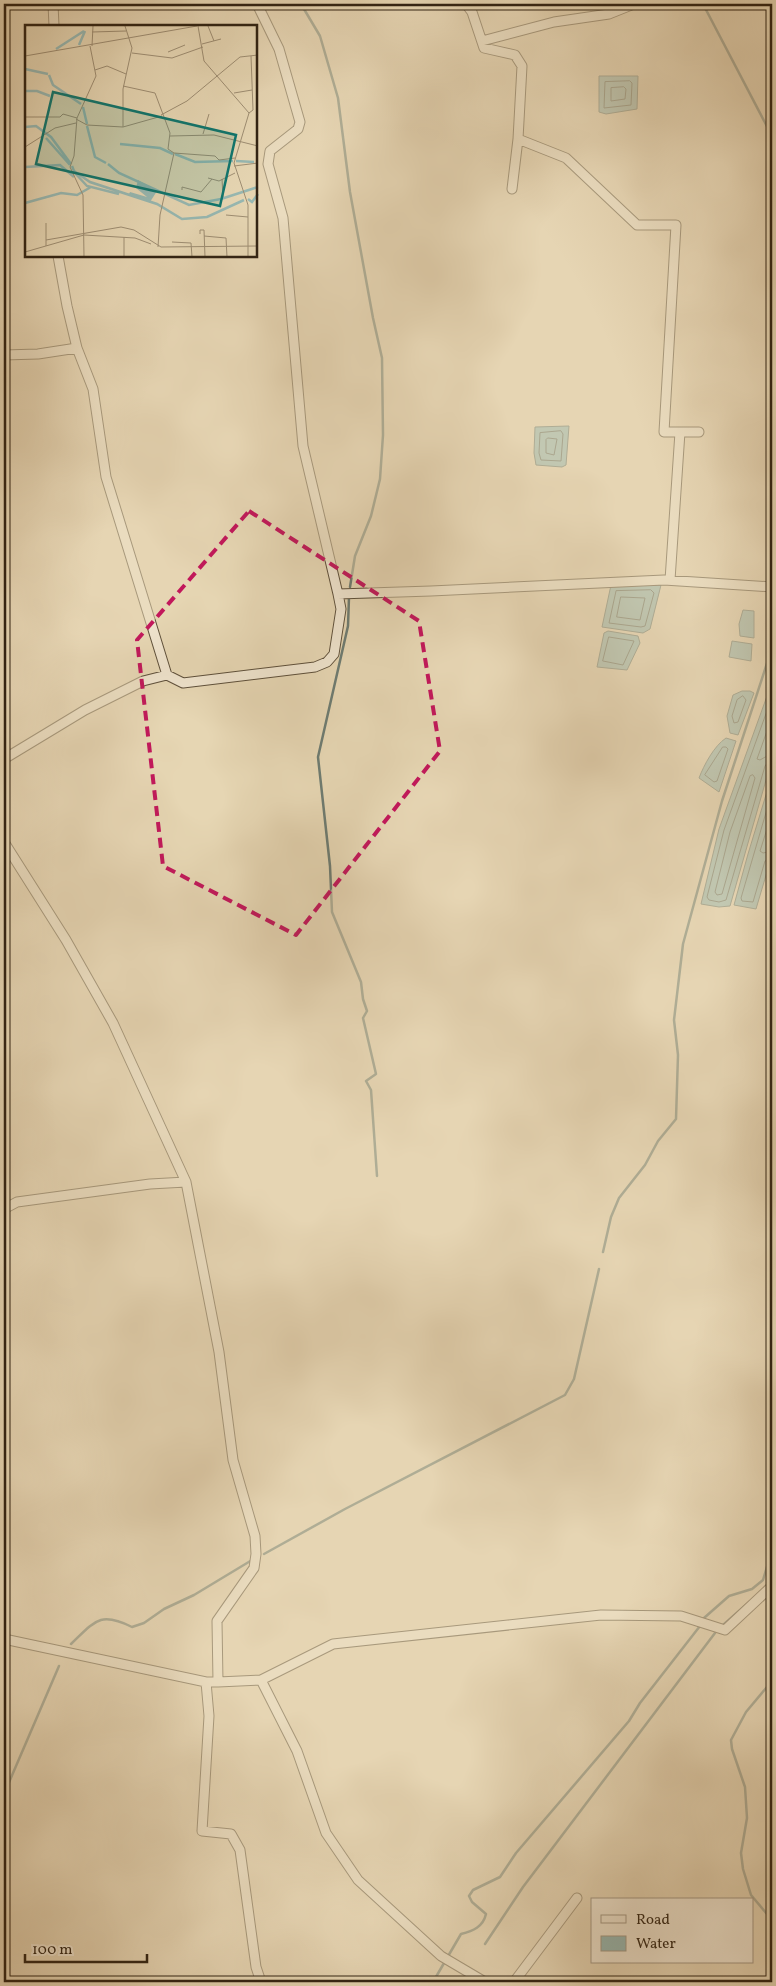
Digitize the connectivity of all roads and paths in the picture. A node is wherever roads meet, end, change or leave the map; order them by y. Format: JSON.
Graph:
{"nodes":[{"id":1,"x":53,"y":4,"type":"edge"},
{"id":2,"x":257,"y":4,"type":"edge"},
{"id":3,"x":466,"y":4,"type":"edge"},
{"id":4,"x":634,"y":4,"type":"edge"},
{"id":5,"x":54,"y":25,"type":"edge"},
{"id":6,"x":482,"y":41,"type":"junction"},
{"id":7,"x":518,"y":139,"type":"junction"},
{"id":8,"x":512,"y":190,"type":"dead end"},
{"id":9,"x":58,"y":258,"type":"edge"},
{"id":10,"x":77,"y":348,"type":"junction"},
{"id":11,"x":4,"y":355,"type":"edge"},
{"id":12,"x":680,"y":432,"type":"junction"},
{"id":13,"x":699,"y":432,"type":"dead end"},
{"id":14,"x":670,"y":580,"type":"junction"},
{"id":15,"x":772,"y":587,"type":"edge"},
{"id":16,"x":338,"y":594,"type":"junction"},
{"id":17,"x":167,"y":675,"type":"junction"},
{"id":18,"x":4,"y":759,"type":"edge"},
{"id":19,"x":4,"y":842,"type":"edge"},
{"id":20,"x":186,"y":1182,"type":"junction"},
{"id":21,"x":4,"y":1209,"type":"edge"},
{"id":22,"x":772,"y":1586,"type":"edge"},
{"id":23,"x":4,"y":1639,"type":"edge"},
{"id":24,"x":261,"y":1680,"type":"junction"},
{"id":25,"x":206,"y":1682,"type":"junction"},
{"id":26,"x":218,"y":1682,"type":"junction"},
{"id":27,"x":577,"y":1898,"type":"dead end"},
{"id":28,"x":261,"y":1982,"type":"edge"},
{"id":29,"x":485,"y":1982,"type":"edge"},
{"id":30,"x":514,"y":1982,"type":"edge"}],
"edges":[{"from":1,"to":5,"type":"street"},
{"from":2,"to":16,"type":"street"},
{"from":3,"to":6,"type":"street"},
{"from":4,"to":6,"type":"street"},
{"from":6,"to":7,"type":"street"},
{"from":7,"to":8,"type":"street"},
{"from":7,"to":12,"type":"street"},
{"from":9,"to":10,"type":"street"},
{"from":10,"to":11,"type":"street"},
{"from":10,"to":17,"type":"street"},
{"from":12,"to":13,"type":"street"},
{"from":12,"to":14,"type":"street"},
{"from":14,"to":15,"type":"street"},
{"from":14,"to":16,"type":"street"},
{"from":16,"to":17,"type":"street"},
{"from":17,"to":18,"type":"street"},
{"from":19,"to":20,"type":"street"},
{"from":20,"to":21,"type":"street"},
{"from":20,"to":26,"type":"street"},
{"from":22,"to":24,"type":"street"},
{"from":23,"to":25,"type":"street"},
{"from":24,"to":26,"type":"street"},
{"from":24,"to":29,"type":"street"},
{"from":25,"to":26,"type":"street"},
{"from":25,"to":28,"type":"street"},
{"from":27,"to":30,"type":"street"}]}
